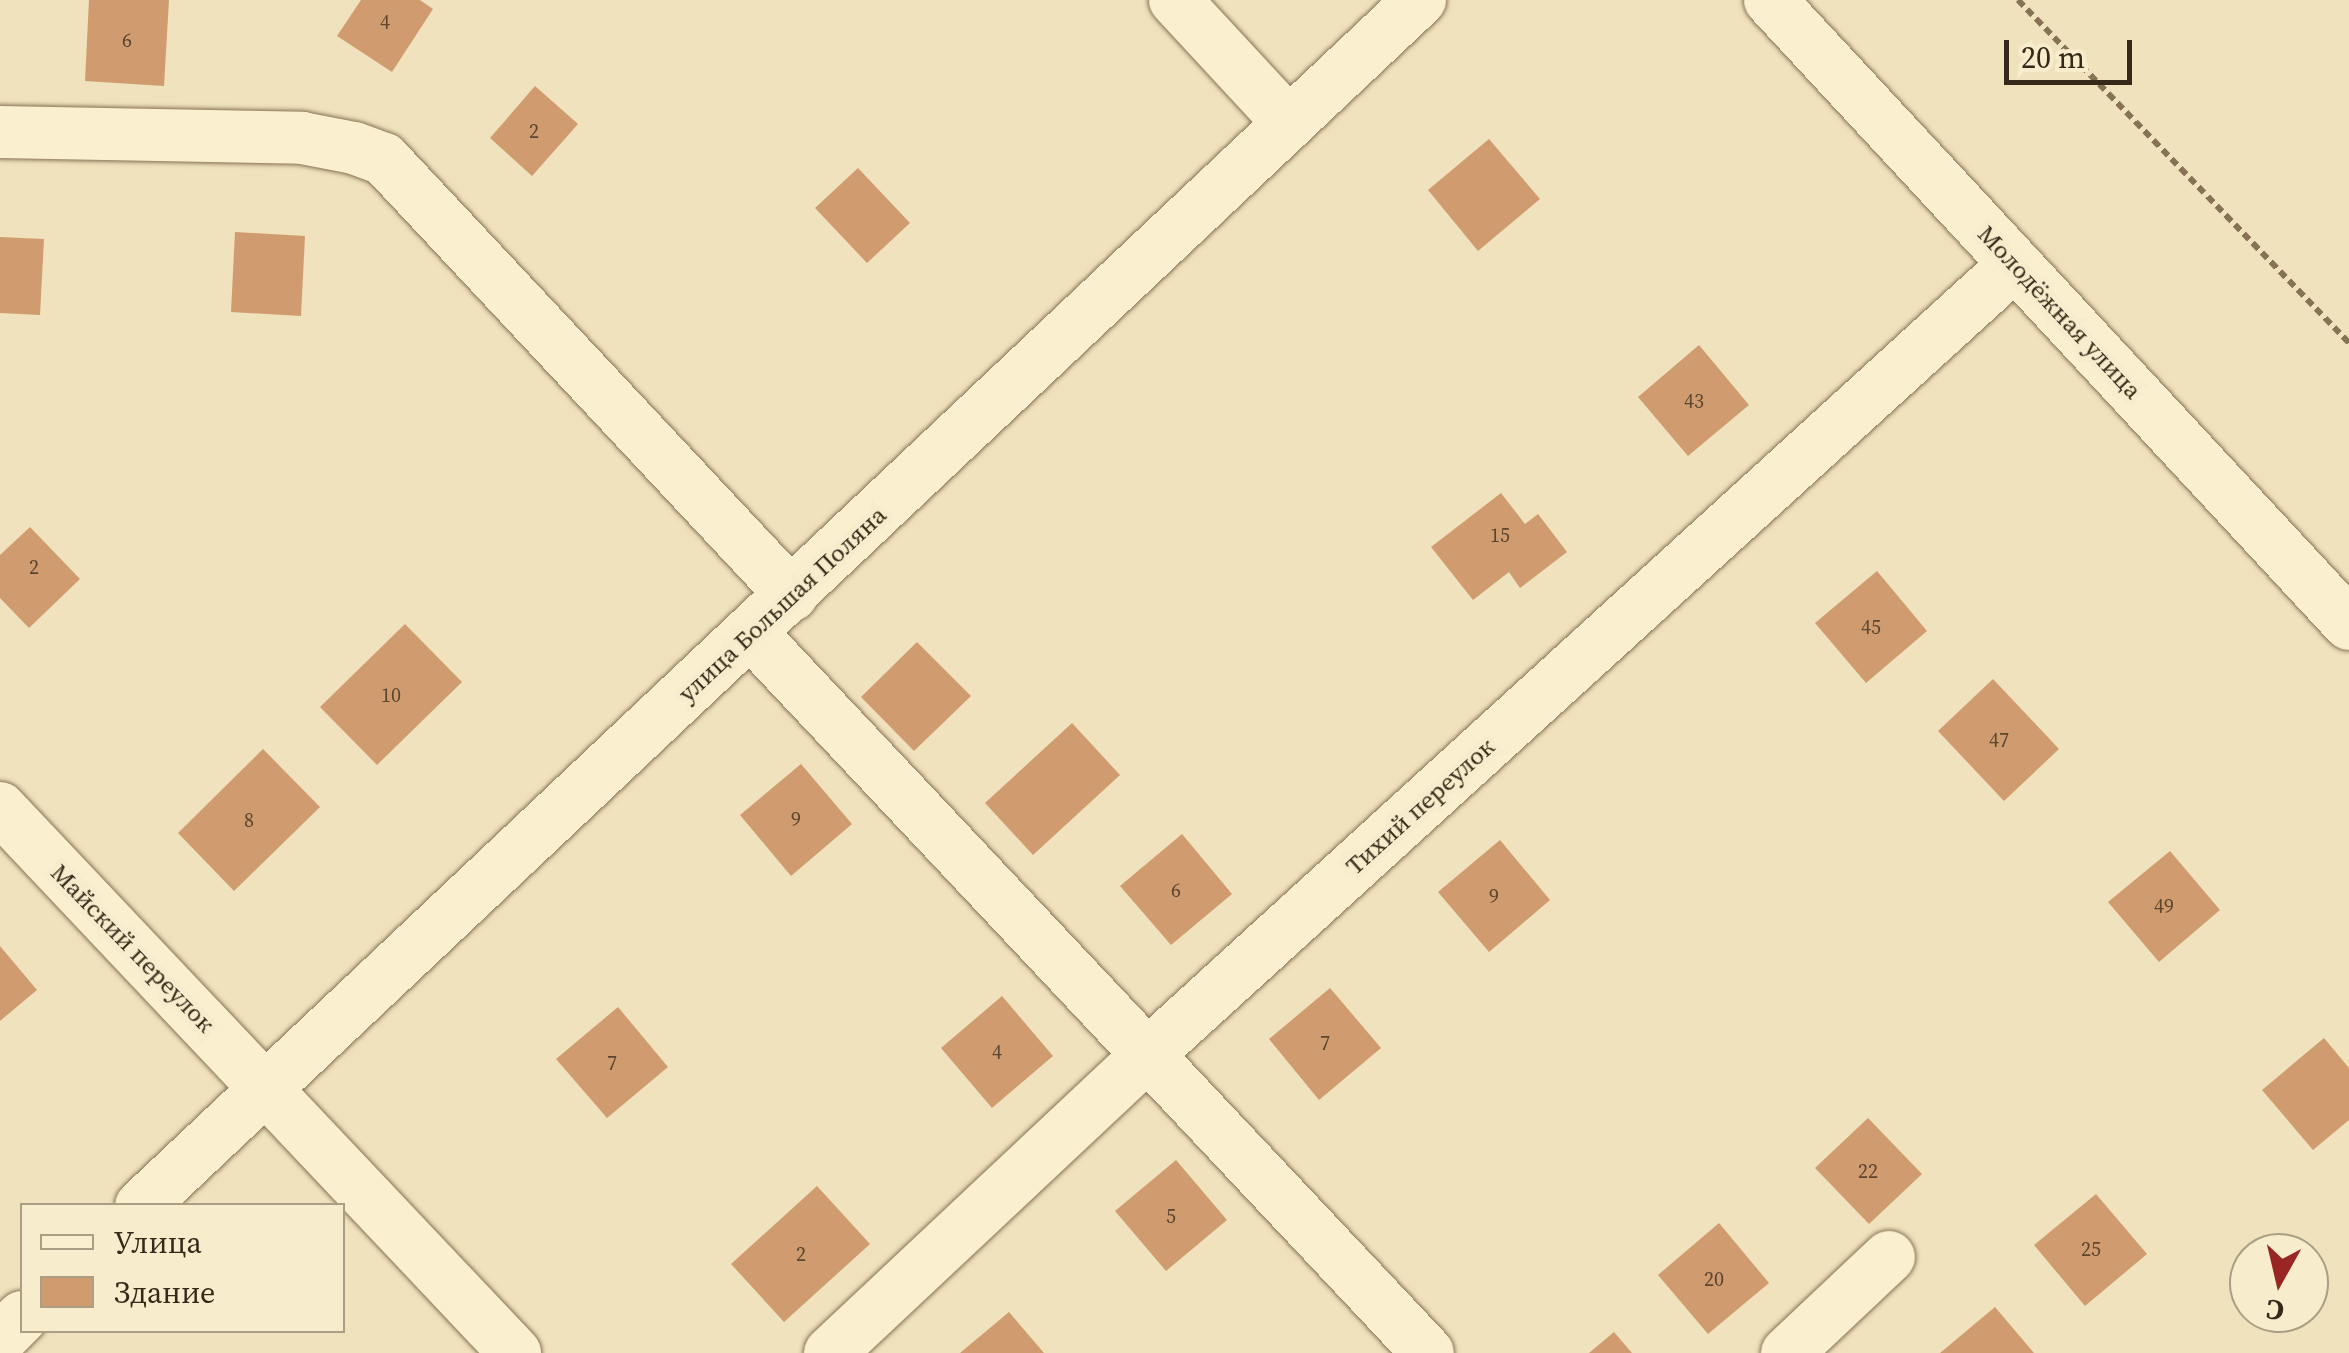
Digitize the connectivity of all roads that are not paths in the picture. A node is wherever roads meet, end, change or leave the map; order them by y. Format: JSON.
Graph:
{"nodes":[{"id":1,"x":1175,"y":0,"type":"edge"},
{"id":2,"x":1420,"y":0,"type":"edge"},
{"id":3,"x":1770,"y":0,"type":"edge"},
{"id":4,"x":1289,"y":123,"type":"junction"},
{"id":5,"x":0,"y":132,"type":"edge"},
{"id":6,"x":2015,"y":264,"type":"junction"},
{"id":7,"x":792,"y":595,"type":"junction"},
{"id":8,"x":2349,"y":624,"type":"edge"},
{"id":9,"x":751,"y":634,"type":"junction"},
{"id":10,"x":0,"y":808,"type":"edge"},
{"id":11,"x":1147,"y":1054,"type":"junction"},
{"id":12,"x":266,"y":1088,"type":"junction"},
{"id":13,"x":144,"y":1203,"type":"edge"},
{"id":14,"x":1889,"y":1256,"type":"dead end"},
{"id":15,"x":20,"y":1319,"type":"edge"},
{"id":16,"x":0,"y":1338,"type":"edge"},
{"id":17,"x":515,"y":1353,"type":"edge"},
{"id":18,"x":830,"y":1353,"type":"edge"},
{"id":19,"x":1428,"y":1353,"type":"edge"},
{"id":20,"x":1787,"y":1353,"type":"edge"}],
"edges":[{"from":1,"to":4,"type":"street"},
{"from":2,"to":4,"type":"street","name":"улица Большая Поляна"},
{"from":3,"to":6,"type":"street","name":"Молодёжная улица"},
{"from":4,"to":7,"type":"street","name":"улица Большая Поляна"},
{"from":5,"to":7,"type":"street"},
{"from":6,"to":8,"type":"street","name":"Молодёжная улица"},
{"from":6,"to":11,"type":"street","name":"Тихий переулок"},
{"from":7,"to":9,"type":"street","name":"улица Большая Поляна"},
{"from":9,"to":11,"type":"street"},
{"from":9,"to":12,"type":"street","name":"улица Большая Поляна"},
{"from":10,"to":12,"type":"street","name":"Майский переулок"},
{"from":11,"to":18,"type":"street","name":"Тихий переулок"},
{"from":11,"to":19,"type":"street"},
{"from":12,"to":13,"type":"street","name":"улица Большая Поляна"},
{"from":12,"to":17,"type":"street","name":"Майский переулок"},
{"from":14,"to":20,"type":"street"},
{"from":15,"to":16,"type":"street"}]}
